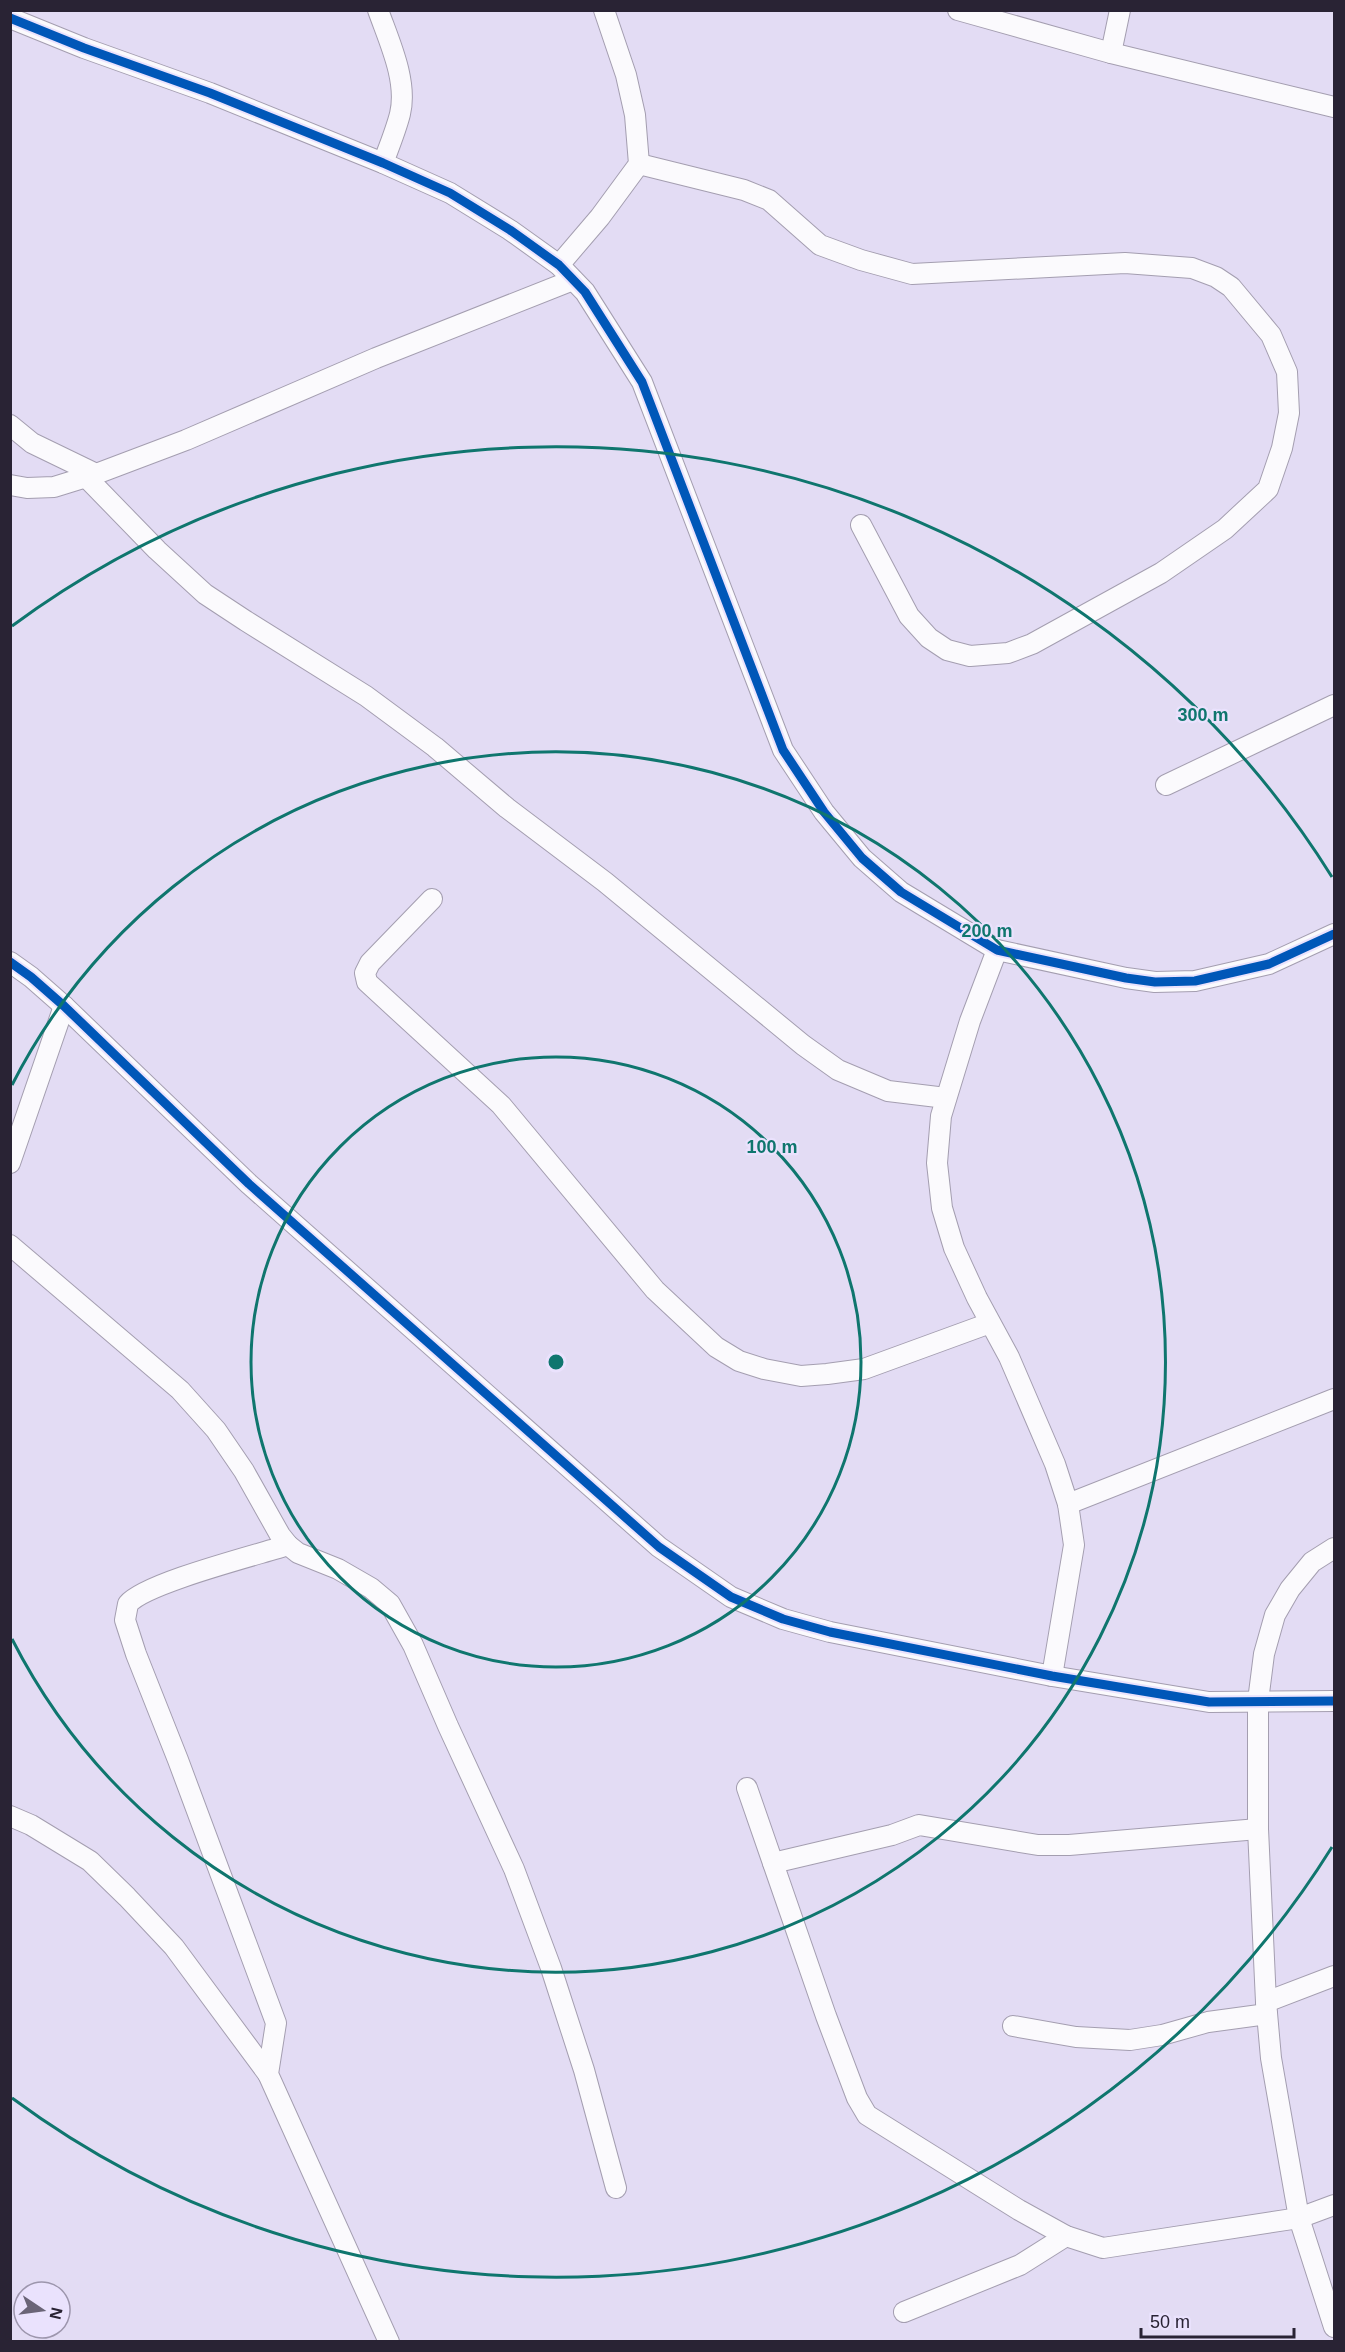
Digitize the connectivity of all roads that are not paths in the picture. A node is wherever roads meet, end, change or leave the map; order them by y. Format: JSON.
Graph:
{"nodes":[{"id":1,"x":378,"y":10,"type":"edge"},
{"id":2,"x":604,"y":10,"type":"edge"},
{"id":3,"x":958,"y":10,"type":"edge"},
{"id":4,"x":1120,"y":10,"type":"edge"},
{"id":5,"x":10,"y":18,"type":"edge"},
{"id":6,"x":1111,"y":53,"type":"junction"},
{"id":7,"x":1335,"y":107,"type":"edge"},
{"id":8,"x":383,"y":163,"type":"junction"},
{"id":9,"x":639,"y":164,"type":"junction"},
{"id":10,"x":559,"y":265,"type":"junction"},
{"id":11,"x":573,"y":280,"type":"junction"},
{"id":12,"x":10,"y":425,"type":"edge"},
{"id":13,"x":91,"y":475,"type":"junction"},
{"id":14,"x":10,"y":484,"type":"edge"},
{"id":15,"x":861,"y":525,"type":"dead end"},
{"id":16,"x":1335,"y":705,"type":"edge"},
{"id":17,"x":1166,"y":785,"type":"dead end"},
{"id":18,"x":432,"y":899,"type":"dead end"},
{"id":19,"x":1335,"y":934,"type":"edge"},
{"id":20,"x":997,"y":950,"type":"junction"},
{"id":21,"x":10,"y":962,"type":"edge"},
{"id":22,"x":64,"y":1006,"type":"junction"},
{"id":23,"x":946,"y":1098,"type":"junction"},
{"id":24,"x":10,"y":1163,"type":"edge"},
{"id":25,"x":10,"y":1245,"type":"edge"},
{"id":26,"x":990,"y":1323,"type":"junction"},
{"id":27,"x":1335,"y":1399,"type":"edge"},
{"id":28,"x":1068,"y":1504,"type":"junction"},
{"id":29,"x":288,"y":1545,"type":"junction"},
{"id":30,"x":1335,"y":1548,"type":"edge"},
{"id":31,"x":1052,"y":1676,"type":"junction"},
{"id":32,"x":1258,"y":1701,"type":"junction"},
{"id":33,"x":1335,"y":1701,"type":"edge"},
{"id":34,"x":747,"y":1788,"type":"dead end"},
{"id":35,"x":10,"y":1816,"type":"edge"},
{"id":36,"x":1258,"y":1829,"type":"junction"},
{"id":37,"x":773,"y":1863,"type":"junction"},
{"id":38,"x":1335,"y":1977,"type":"edge"},
{"id":39,"x":1266,"y":2008,"type":"junction"},
{"id":40,"x":1013,"y":2026,"type":"dead end"},
{"id":41,"x":268,"y":2074,"type":"junction"},
{"id":42,"x":616,"y":2188,"type":"dead end"},
{"id":43,"x":1335,"y":2205,"type":"edge"},
{"id":44,"x":1299,"y":2218,"type":"junction"},
{"id":45,"x":1066,"y":2236,"type":"junction"},
{"id":46,"x":904,"y":2312,"type":"dead end"},
{"id":47,"x":1335,"y":2327,"type":"edge"},
{"id":48,"x":389,"y":2342,"type":"edge"}],
"edges":[{"from":1,"to":8,"type":"street"},
{"from":2,"to":9,"type":"street"},
{"from":3,"to":6,"type":"street"},
{"from":4,"to":6,"type":"street"},
{"from":5,"to":8,"type":"street"},
{"from":6,"to":7,"type":"street"},
{"from":8,"to":10,"type":"street"},
{"from":9,"to":10,"type":"street"},
{"from":9,"to":15,"type":"street"},
{"from":10,"to":11,"type":"street"},
{"from":11,"to":13,"type":"street"},
{"from":11,"to":20,"type":"street"},
{"from":12,"to":13,"type":"street"},
{"from":13,"to":14,"type":"street"},
{"from":13,"to":23,"type":"street"},
{"from":16,"to":17,"type":"street"},
{"from":18,"to":26,"type":"street"},
{"from":19,"to":20,"type":"street"},
{"from":20,"to":23,"type":"street"},
{"from":21,"to":22,"type":"street"},
{"from":22,"to":24,"type":"street"},
{"from":22,"to":31,"type":"street"},
{"from":23,"to":26,"type":"street"},
{"from":25,"to":29,"type":"street"},
{"from":26,"to":28,"type":"street"},
{"from":27,"to":28,"type":"street"},
{"from":28,"to":31,"type":"street"},
{"from":29,"to":41,"type":"street"},
{"from":29,"to":42,"type":"street"},
{"from":30,"to":32,"type":"street"},
{"from":31,"to":32,"type":"street"},
{"from":32,"to":33,"type":"street"},
{"from":32,"to":36,"type":"street"},
{"from":34,"to":37,"type":"street"},
{"from":35,"to":41,"type":"street"},
{"from":36,"to":37,"type":"street"},
{"from":36,"to":39,"type":"street"},
{"from":37,"to":45,"type":"street"},
{"from":38,"to":39,"type":"street"},
{"from":39,"to":40,"type":"street"},
{"from":39,"to":44,"type":"street"},
{"from":41,"to":48,"type":"street"},
{"from":43,"to":44,"type":"street"},
{"from":44,"to":45,"type":"street"},
{"from":44,"to":47,"type":"street"},
{"from":45,"to":46,"type":"street"}]}
